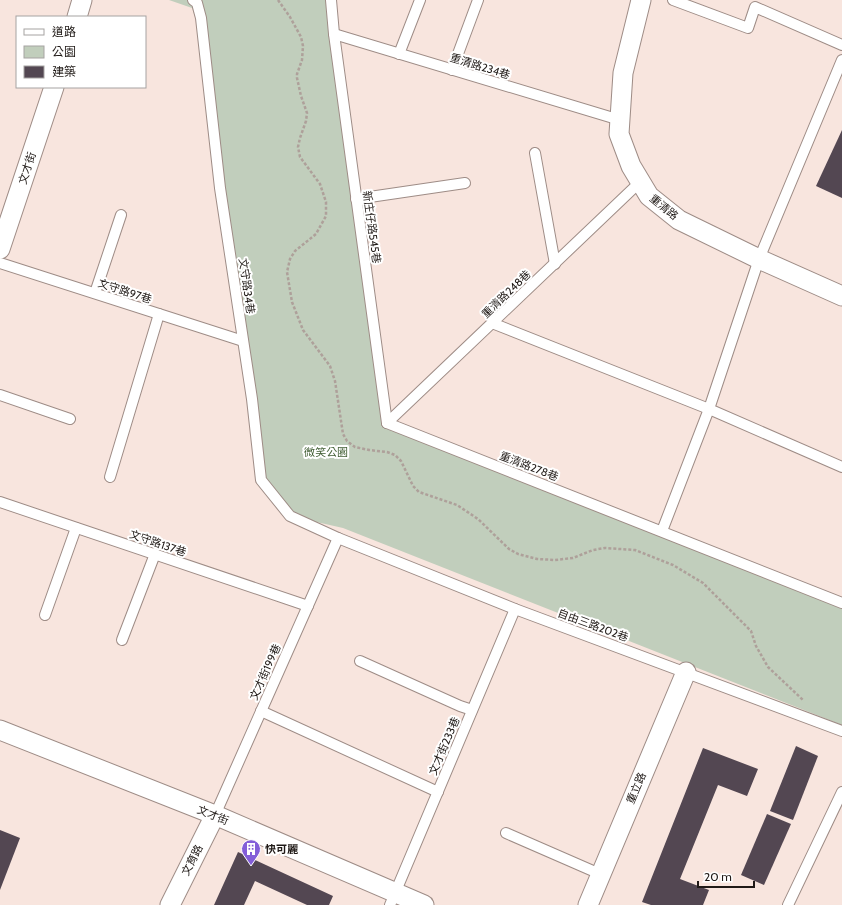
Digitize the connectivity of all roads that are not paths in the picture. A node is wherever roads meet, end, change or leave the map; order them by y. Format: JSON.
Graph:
{"nodes":[{"id":1,"x":82,"y":0,"type":"edge"},
{"id":2,"x":193,"y":0,"type":"edge"},
{"id":3,"x":331,"y":0,"type":"edge"},
{"id":4,"x":420,"y":0,"type":"edge"},
{"id":5,"x":478,"y":0,"type":"edge"},
{"id":6,"x":641,"y":0,"type":"edge"},
{"id":7,"x":673,"y":0,"type":"edge"},
{"id":8,"x":77,"y":16,"type":"edge"},
{"id":9,"x":334,"y":34,"type":"junction"},
{"id":10,"x":842,"y":45,"type":"edge"},
{"id":11,"x":399,"y":54,"type":"junction"},
{"id":12,"x":842,"y":60,"type":"edge"},
{"id":13,"x":452,"y":70,"type":"junction"},
{"id":14,"x":54,"y":88,"type":"edge"},
{"id":15,"x":620,"y":120,"type":"junction"},
{"id":16,"x":535,"y":153,"type":"dead end"},
{"id":17,"x":465,"y":182,"type":"dead end"},
{"id":18,"x":640,"y":182,"type":"junction"},
{"id":19,"x":356,"y":199,"type":"junction"},
{"id":20,"x":121,"y":215,"type":"dead end"},
{"id":21,"x":0,"y":249,"type":"edge"},
{"id":22,"x":759,"y":259,"type":"junction"},
{"id":23,"x":0,"y":263,"type":"edge"},
{"id":24,"x":555,"y":264,"type":"junction"},
{"id":25,"x":95,"y":293,"type":"junction"},
{"id":26,"x":842,"y":296,"type":"edge"},
{"id":27,"x":160,"y":314,"type":"junction"},
{"id":28,"x":492,"y":323,"type":"junction"},
{"id":29,"x":243,"y":341,"type":"junction"},
{"id":30,"x":0,"y":395,"type":"edge"},
{"id":31,"x":709,"y":409,"type":"junction"},
{"id":32,"x":70,"y":419,"type":"dead end"},
{"id":33,"x":387,"y":423,"type":"junction"},
{"id":34,"x":842,"y":468,"type":"edge"},
{"id":35,"x":110,"y":477,"type":"dead end"},
{"id":36,"x":0,"y":502,"type":"edge"},
{"id":37,"x":76,"y":528,"type":"junction"},
{"id":38,"x":662,"y":531,"type":"junction"},
{"id":39,"x":338,"y":538,"type":"junction"},
{"id":40,"x":155,"y":554,"type":"junction"},
{"id":41,"x":842,"y":603,"type":"edge"},
{"id":42,"x":308,"y":606,"type":"junction"},
{"id":43,"x":515,"y":609,"type":"junction"},
{"id":44,"x":44,"y":615,"type":"dead end"},
{"id":45,"x":122,"y":640,"type":"dead end"},
{"id":46,"x":360,"y":661,"type":"dead end"},
{"id":47,"x":686,"y":672,"type":"junction"},
{"id":48,"x":472,"y":710,"type":"junction"},
{"id":49,"x":261,"y":712,"type":"junction"},
{"id":50,"x":0,"y":730,"type":"edge"},
{"id":51,"x":842,"y":731,"type":"edge"},
{"id":52,"x":438,"y":792,"type":"junction"},
{"id":53,"x":842,"y":792,"type":"edge"},
{"id":54,"x":215,"y":815,"type":"junction"},
{"id":55,"x":506,"y":833,"type":"dead end"},
{"id":56,"x":600,"y":874,"type":"junction"},
{"id":57,"x":392,"y":899,"type":"edge"},
{"id":58,"x":170,"y":905,"type":"edge"},
{"id":59,"x":424,"y":905,"type":"edge"},
{"id":60,"x":588,"y":905,"type":"edge"},
{"id":61,"x":788,"y":905,"type":"edge"}],
"edges":[{"from":1,"to":8,"type":"street"},
{"from":2,"to":29,"type":"lane","name":"文守路34巷"},
{"from":3,"to":9,"type":"lane","name":"新庄仔路545巷"},
{"from":4,"to":11,"type":"lane"},
{"from":5,"to":13,"type":"lane"},
{"from":6,"to":15,"type":"street","name":"重清路"},
{"from":7,"to":10,"type":"lane"},
{"from":9,"to":11,"type":"lane","name":"重清路234巷"},
{"from":9,"to":19,"type":"lane","name":"新庄仔路545巷"},
{"from":11,"to":13,"type":"lane","name":"重清路234巷"},
{"from":12,"to":22,"type":"lane"},
{"from":13,"to":15,"type":"lane","name":"重清路234巷"},
{"from":14,"to":21,"type":"street","name":"文才街"},
{"from":15,"to":18,"type":"street","name":"重清路"},
{"from":16,"to":24,"type":"lane"},
{"from":17,"to":19,"type":"lane"},
{"from":18,"to":22,"type":"street","name":"重清路"},
{"from":18,"to":24,"type":"lane","name":"重清路248巷"},
{"from":19,"to":33,"type":"lane","name":"新庄仔路545巷"},
{"from":20,"to":25,"type":"lane"},
{"from":22,"to":26,"type":"street","name":"重清路"},
{"from":22,"to":31,"type":"lane"},
{"from":23,"to":25,"type":"lane","name":"文守路97巷"},
{"from":24,"to":28,"type":"lane","name":"重清路248巷"},
{"from":25,"to":27,"type":"lane","name":"文守路97巷"},
{"from":27,"to":29,"type":"lane","name":"文守路97巷"},
{"from":27,"to":35,"type":"lane"},
{"from":28,"to":31,"type":"lane"},
{"from":28,"to":33,"type":"lane","name":"重清路248巷"},
{"from":29,"to":39,"type":"lane","name":"文守路34巷"},
{"from":30,"to":32,"type":"lane"},
{"from":31,"to":34,"type":"lane"},
{"from":31,"to":38,"type":"lane"},
{"from":33,"to":38,"type":"lane","name":"重清路278巷"},
{"from":36,"to":37,"type":"lane","name":"文守路137巷"},
{"from":37,"to":40,"type":"lane","name":"文守路137巷"},
{"from":37,"to":44,"type":"lane"},
{"from":38,"to":41,"type":"lane","name":"重清路278巷"},
{"from":39,"to":42,"type":"lane","name":"文才街199巷"},
{"from":39,"to":43,"type":"lane","name":"自由三路202巷"},
{"from":40,"to":42,"type":"lane","name":"文守路137巷"},
{"from":40,"to":45,"type":"lane"},
{"from":42,"to":49,"type":"lane","name":"文才街199巷"},
{"from":43,"to":47,"type":"lane","name":"自由三路202巷"},
{"from":43,"to":48,"type":"lane","name":"文才街233巷"},
{"from":46,"to":48,"type":"lane"},
{"from":47,"to":51,"type":"lane","name":"自由三路202巷"},
{"from":47,"to":56,"type":"street","name":"重立路"},
{"from":48,"to":52,"type":"lane","name":"文才街233巷"},
{"from":49,"to":52,"type":"lane"},
{"from":49,"to":54,"type":"lane","name":"文才街199巷"},
{"from":50,"to":54,"type":"street","name":"文才街"},
{"from":52,"to":57,"type":"lane","name":"文才街233巷"},
{"from":53,"to":61,"type":"lane"},
{"from":54,"to":57,"type":"street","name":"文才街"},
{"from":54,"to":58,"type":"street","name":"文育路"},
{"from":55,"to":56,"type":"lane"},
{"from":56,"to":60,"type":"street","name":"重立路"},
{"from":57,"to":59,"type":"street","name":"文才街"}]}
